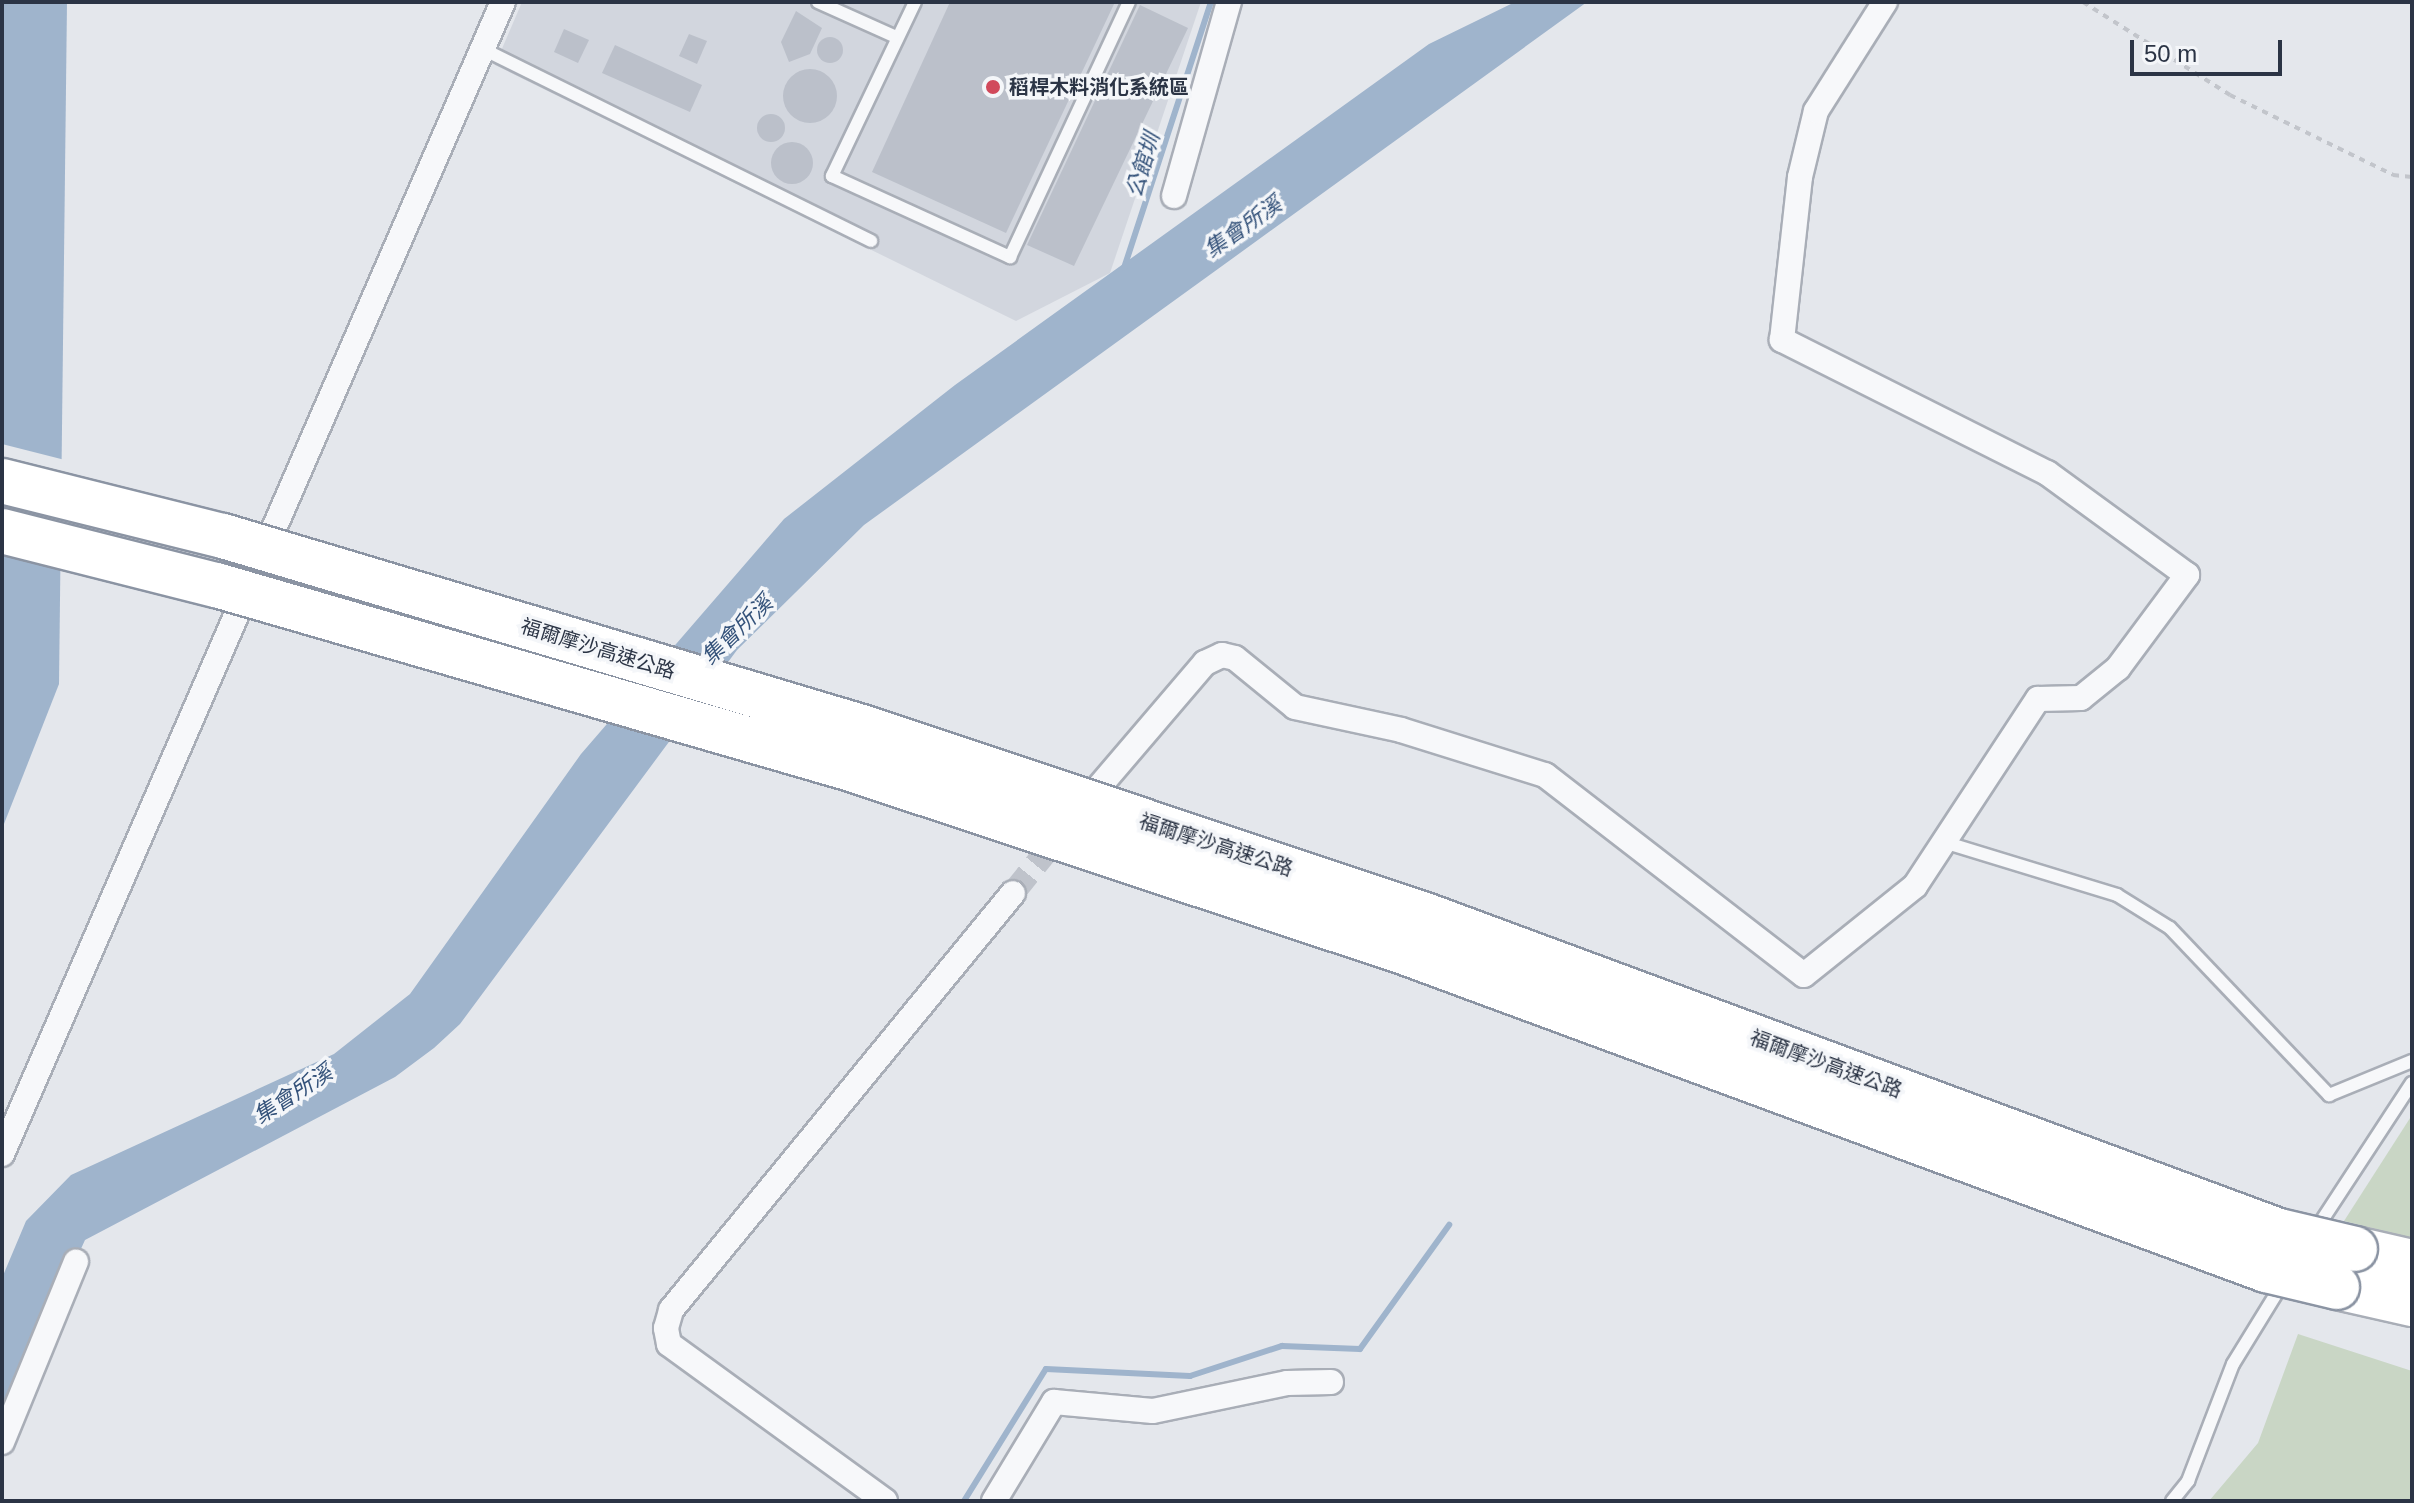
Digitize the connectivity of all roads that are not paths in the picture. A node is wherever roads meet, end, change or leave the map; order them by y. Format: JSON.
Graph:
{"nodes":[{"id":1,"x":503,"y":2,"type":"edge"},
{"id":2,"x":818,"y":2,"type":"edge"},
{"id":3,"x":915,"y":2,"type":"edge"},
{"id":4,"x":1129,"y":2,"type":"edge"},
{"id":5,"x":1229,"y":2,"type":"edge"},
{"id":6,"x":1885,"y":2,"type":"edge"},
{"id":7,"x":896,"y":37,"type":"junction"},
{"id":8,"x":483,"y":49,"type":"junction"},
{"id":9,"x":1174,"y":196,"type":"dead end"},
{"id":10,"x":871,"y":241,"type":"dead end"},
{"id":11,"x":2,"y":481,"type":"edge"},
{"id":12,"x":2,"y":531,"type":"edge"},
{"id":13,"x":1081,"y":808,"type":"dead end"},
{"id":14,"x":1947,"y":843,"type":"junction"},
{"id":15,"x":1013,"y":893,"type":"tunnel mouth"},
{"id":16,"x":2412,"y":1061,"type":"edge"},
{"id":17,"x":2412,"y":1083,"type":"edge"},
{"id":18,"x":2,"y":1154,"type":"edge"},
{"id":19,"x":76,"y":1262,"type":"dead end"},
{"id":20,"x":2412,"y":1262,"type":"edge"},
{"id":21,"x":2412,"y":1304,"type":"edge"},
{"id":22,"x":1331,"y":1382,"type":"dead end"},
{"id":23,"x":2,"y":1442,"type":"edge"},
{"id":24,"x":885,"y":1501,"type":"edge"},
{"id":25,"x":994,"y":1501,"type":"edge"},
{"id":26,"x":2172,"y":1501,"type":"edge"}],
"edges":[{"from":1,"to":8,"type":"street"},
{"from":2,"to":7,"type":"lane"},
{"from":3,"to":7,"type":"lane"},
{"from":4,"to":7,"type":"lane"},
{"from":5,"to":9,"type":"street"},
{"from":6,"to":14,"type":"street"},
{"from":8,"to":10,"type":"lane"},
{"from":8,"to":18,"type":"street"},
{"from":11,"to":20,"type":"highway","name":"福爾摩沙高速公路","bridge":true},
{"from":12,"to":21,"type":"highway","name":"福爾摩沙高速公路","bridge":true},
{"from":13,"to":14,"type":"street"},
{"from":14,"to":16,"type":"lane"},
{"from":15,"to":24,"type":"street"},
{"from":17,"to":26,"type":"lane"},
{"from":19,"to":23,"type":"street"},
{"from":22,"to":25,"type":"street"}]}
